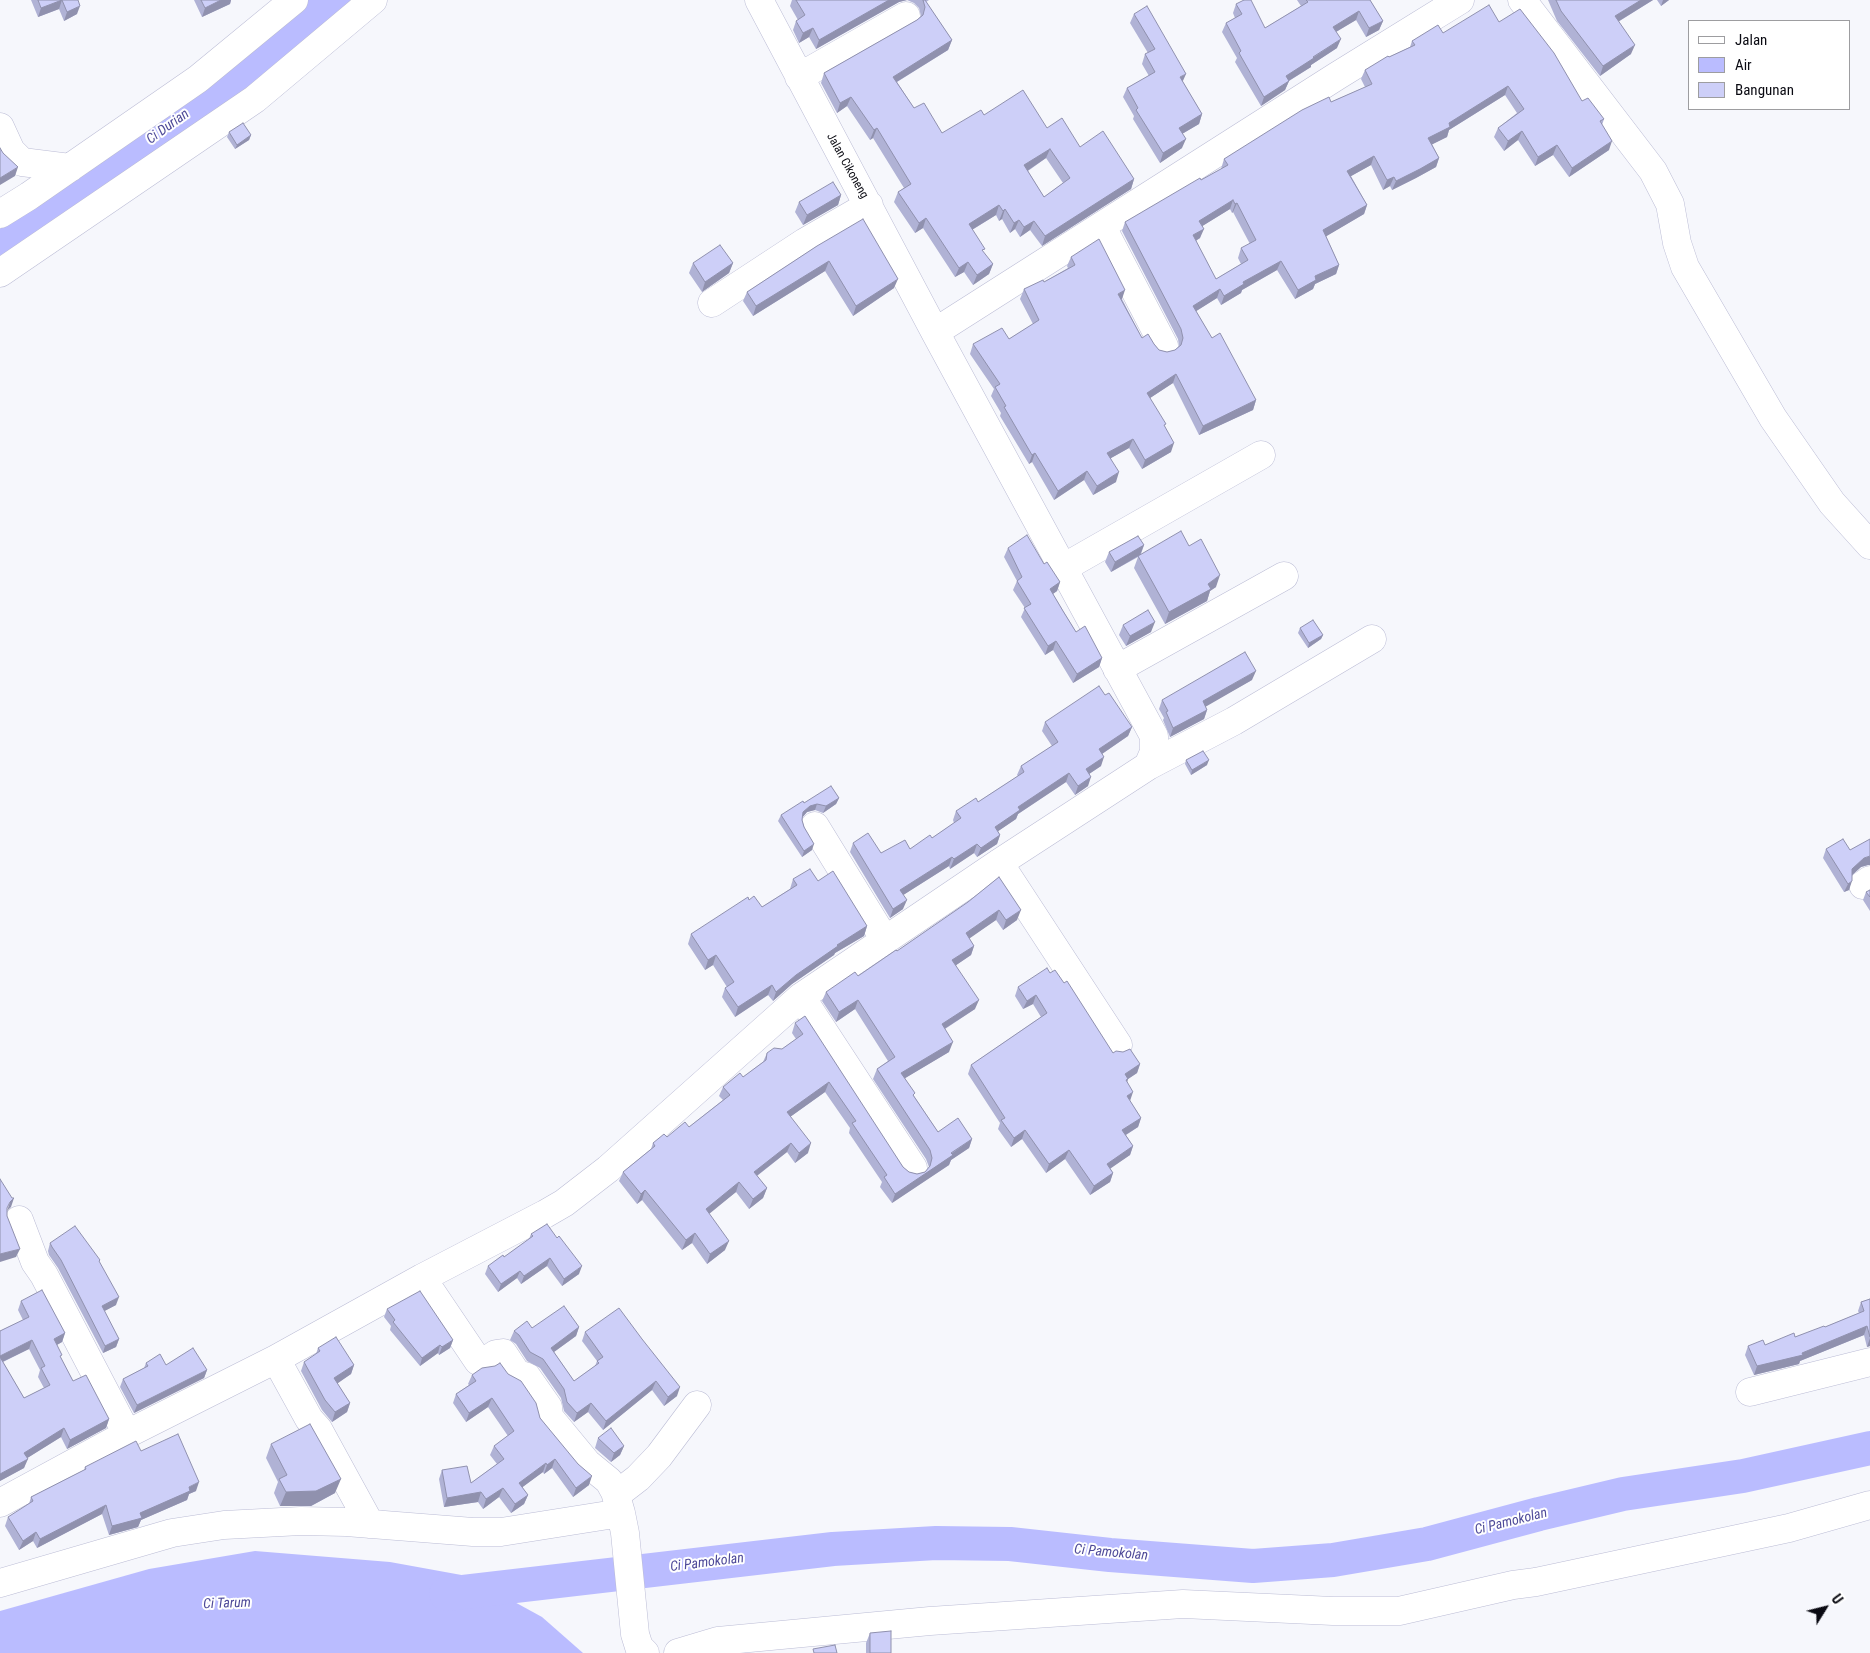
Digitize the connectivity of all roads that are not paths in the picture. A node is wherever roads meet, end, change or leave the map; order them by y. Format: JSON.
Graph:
{"nodes":[{"id":1,"x":294,"y":0,"type":"edge"},
{"id":2,"x":373,"y":0,"type":"edge"},
{"id":3,"x":759,"y":0,"type":"edge"},
{"id":4,"x":1460,"y":0,"type":"edge"},
{"id":5,"x":1522,"y":0,"type":"edge"},
{"id":6,"x":906,"y":16,"type":"dead end"},
{"id":7,"x":799,"y":77,"type":"junction"},
{"id":8,"x":0,"y":127,"type":"edge"},
{"id":9,"x":70,"y":168,"type":"junction"},
{"id":10,"x":869,"y":205,"type":"junction"},
{"id":11,"x":0,"y":214,"type":"edge"},
{"id":12,"x":1102,"y":227,"type":"junction"},
{"id":13,"x":0,"y":273,"type":"edge"},
{"id":14,"x":712,"y":303,"type":"dead end"},
{"id":15,"x":935,"y":332,"type":"junction"},
{"id":16,"x":1164,"y":346,"type":"dead end"},
{"id":17,"x":1261,"y":455,"type":"dead end"},
{"id":18,"x":1870,"y":545,"type":"edge"},
{"id":19,"x":1062,"y":568,"type":"junction"},
{"id":20,"x":1284,"y":576,"type":"dead end"},
{"id":21,"x":1372,"y":639,"type":"dead end"},
{"id":22,"x":1117,"y":669,"type":"junction"},
{"id":23,"x":1148,"y":766,"type":"junction"},
{"id":24,"x":816,"y":826,"type":"dead end"},
{"id":25,"x":999,"y":863,"type":"junction"},
{"id":26,"x":885,"y":940,"type":"junction"},
{"id":27,"x":801,"y":997,"type":"junction"},
{"id":28,"x":1118,"y":1045,"type":"dead end"},
{"id":29,"x":913,"y":1168,"type":"dead end"},
{"id":30,"x":19,"y":1220,"type":"dead end"},
{"id":31,"x":422,"y":1278,"type":"junction"},
{"id":32,"x":276,"y":1359,"type":"junction"},
{"id":33,"x":1870,"y":1362,"type":"edge"},
{"id":34,"x":1750,"y":1392,"type":"dead end"},
{"id":35,"x":697,"y":1405,"type":"dead end"},
{"id":36,"x":127,"y":1434,"type":"junction"},
{"id":37,"x":0,"y":1503,"type":"edge"},
{"id":38,"x":619,"y":1504,"type":"junction"},
{"id":39,"x":1870,"y":1505,"type":"edge"},
{"id":40,"x":370,"y":1524,"type":"junction"},
{"id":41,"x":0,"y":1583,"type":"edge"},
{"id":42,"x":640,"y":1643,"type":"edge"},
{"id":43,"x":678,"y":1653,"type":"edge"}],
"edges":[{"from":1,"to":9,"type":"street"},
{"from":2,"to":13,"type":"street"},
{"from":3,"to":7,"type":"street","name":"Jalan Cikoneng"},
{"from":4,"to":12,"type":"street"},
{"from":5,"to":18,"type":"street"},
{"from":6,"to":7,"type":"street"},
{"from":7,"to":10,"type":"street","name":"Jalan Cikoneng"},
{"from":8,"to":9,"type":"street"},
{"from":9,"to":11,"type":"street"},
{"from":10,"to":14,"type":"street"},
{"from":10,"to":15,"type":"street","name":"Jalan Cikoneng"},
{"from":12,"to":15,"type":"street"},
{"from":12,"to":16,"type":"street"},
{"from":15,"to":19,"type":"street","name":"Jalan Cikoneng"},
{"from":17,"to":19,"type":"street"},
{"from":19,"to":22,"type":"street","name":"Jalan Cikoneng"},
{"from":20,"to":22,"type":"street"},
{"from":21,"to":23,"type":"street"},
{"from":22,"to":23,"type":"street","name":"Jalan Cikoneng"},
{"from":23,"to":25,"type":"street"},
{"from":24,"to":26,"type":"street"},
{"from":25,"to":26,"type":"street"},
{"from":25,"to":28,"type":"street"},
{"from":26,"to":27,"type":"street"},
{"from":27,"to":29,"type":"street"},
{"from":27,"to":31,"type":"street"},
{"from":30,"to":36,"type":"street"},
{"from":31,"to":32,"type":"street"},
{"from":31,"to":38,"type":"street"},
{"from":32,"to":36,"type":"street"},
{"from":32,"to":40,"type":"street"},
{"from":33,"to":34,"type":"street"},
{"from":35,"to":38,"type":"street"},
{"from":36,"to":37,"type":"street"},
{"from":38,"to":40,"type":"street"},
{"from":38,"to":42,"type":"street"},
{"from":39,"to":43,"type":"street"},
{"from":40,"to":41,"type":"street"}]}
